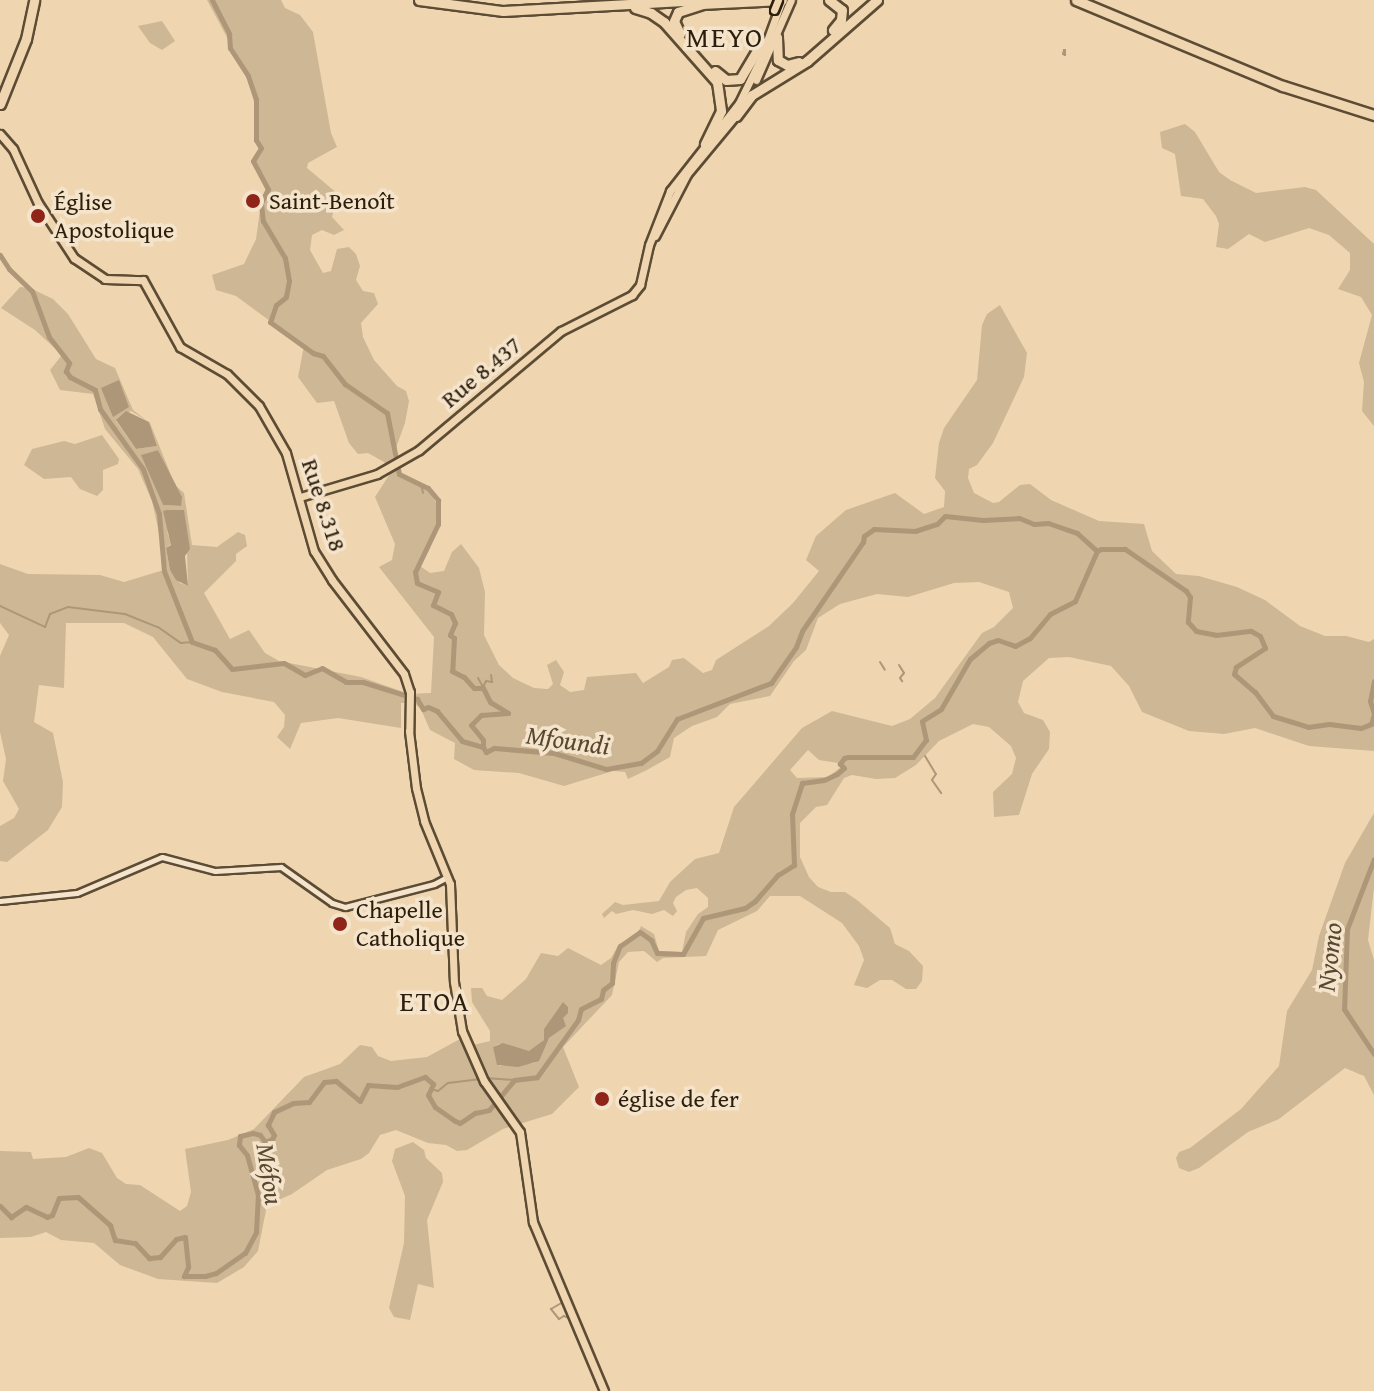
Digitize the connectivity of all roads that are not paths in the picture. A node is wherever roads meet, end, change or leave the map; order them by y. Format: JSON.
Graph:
{"nodes":[{"id":1,"x":32,"y":0,"type":"edge"},
{"id":2,"x":419,"y":0,"type":"edge"},
{"id":3,"x":445,"y":0,"type":"edge"},
{"id":4,"x":829,"y":0,"type":"edge"},
{"id":5,"x":877,"y":0,"type":"edge"},
{"id":6,"x":1076,"y":0,"type":"edge"},
{"id":7,"x":1091,"y":0,"type":"edge"},
{"id":8,"x":700,"y":2,"type":"edge"},
{"id":9,"x":596,"y":3,"type":"edge"},
{"id":10,"x":783,"y":5,"type":"edge"},
{"id":11,"x":777,"y":37,"type":"junction"},
{"id":12,"x":762,"y":42,"type":"junction"},
{"id":13,"x":756,"y":80,"type":"junction"},
{"id":14,"x":0,"y":104,"type":"edge"},
{"id":15,"x":1374,"y":109,"type":"edge"},
{"id":16,"x":1374,"y":115,"type":"edge"},
{"id":17,"x":736,"y":116,"type":"junction"},
{"id":18,"x":718,"y":129,"type":"junction"},
{"id":19,"x":0,"y":134,"type":"edge"},
{"id":20,"x":705,"y":144,"type":"junction"},
{"id":21,"x":651,"y":241,"type":"junction"},
{"id":22,"x":300,"y":497,"type":"junction"},
{"id":23,"x":448,"y":876,"type":"junction"},
{"id":24,"x":0,"y":901,"type":"edge"},
{"id":25,"x":604,"y":1391,"type":"edge"}],
"edges":[{"from":1,"to":14,"type":"highway"},
{"from":2,"to":9,"type":"highway"},
{"from":3,"to":9,"type":"highway"},
{"from":4,"to":11,"type":"highway"},
{"from":5,"to":17,"type":"highway"},
{"from":6,"to":16,"type":"highway"},
{"from":7,"to":15,"type":"highway"},
{"from":8,"to":9,"type":"highway"},
{"from":8,"to":10,"type":"highway"},
{"from":8,"to":12,"type":"highway"},
{"from":9,"to":20,"type":"highway"},
{"from":10,"to":11,"type":"main road"},
{"from":10,"to":12,"type":"main road"},
{"from":10,"to":13,"type":"main road","name":"Rue 8.437"},
{"from":10,"to":18,"type":"main road","name":"Rue 8.437"},
{"from":11,"to":13,"type":"main road"},
{"from":12,"to":18,"type":"main road"},
{"from":13,"to":17,"type":"main road","name":"Rue 8.437"},
{"from":17,"to":21,"type":"main road","name":"Rue 8.437"},
{"from":18,"to":20,"type":"main road","name":"Rue 8.437"},
{"from":19,"to":22,"type":"main road","name":"Rue 8.318"},
{"from":20,"to":21,"type":"main road","name":"Rue 8.437"},
{"from":21,"to":22,"type":"main road","name":"Rue 8.437"},
{"from":22,"to":23,"type":"main road","name":"Rue 8.318"},
{"from":23,"to":24,"type":"street"},
{"from":23,"to":25,"type":"main road","name":"Rue 8.318"}]}
